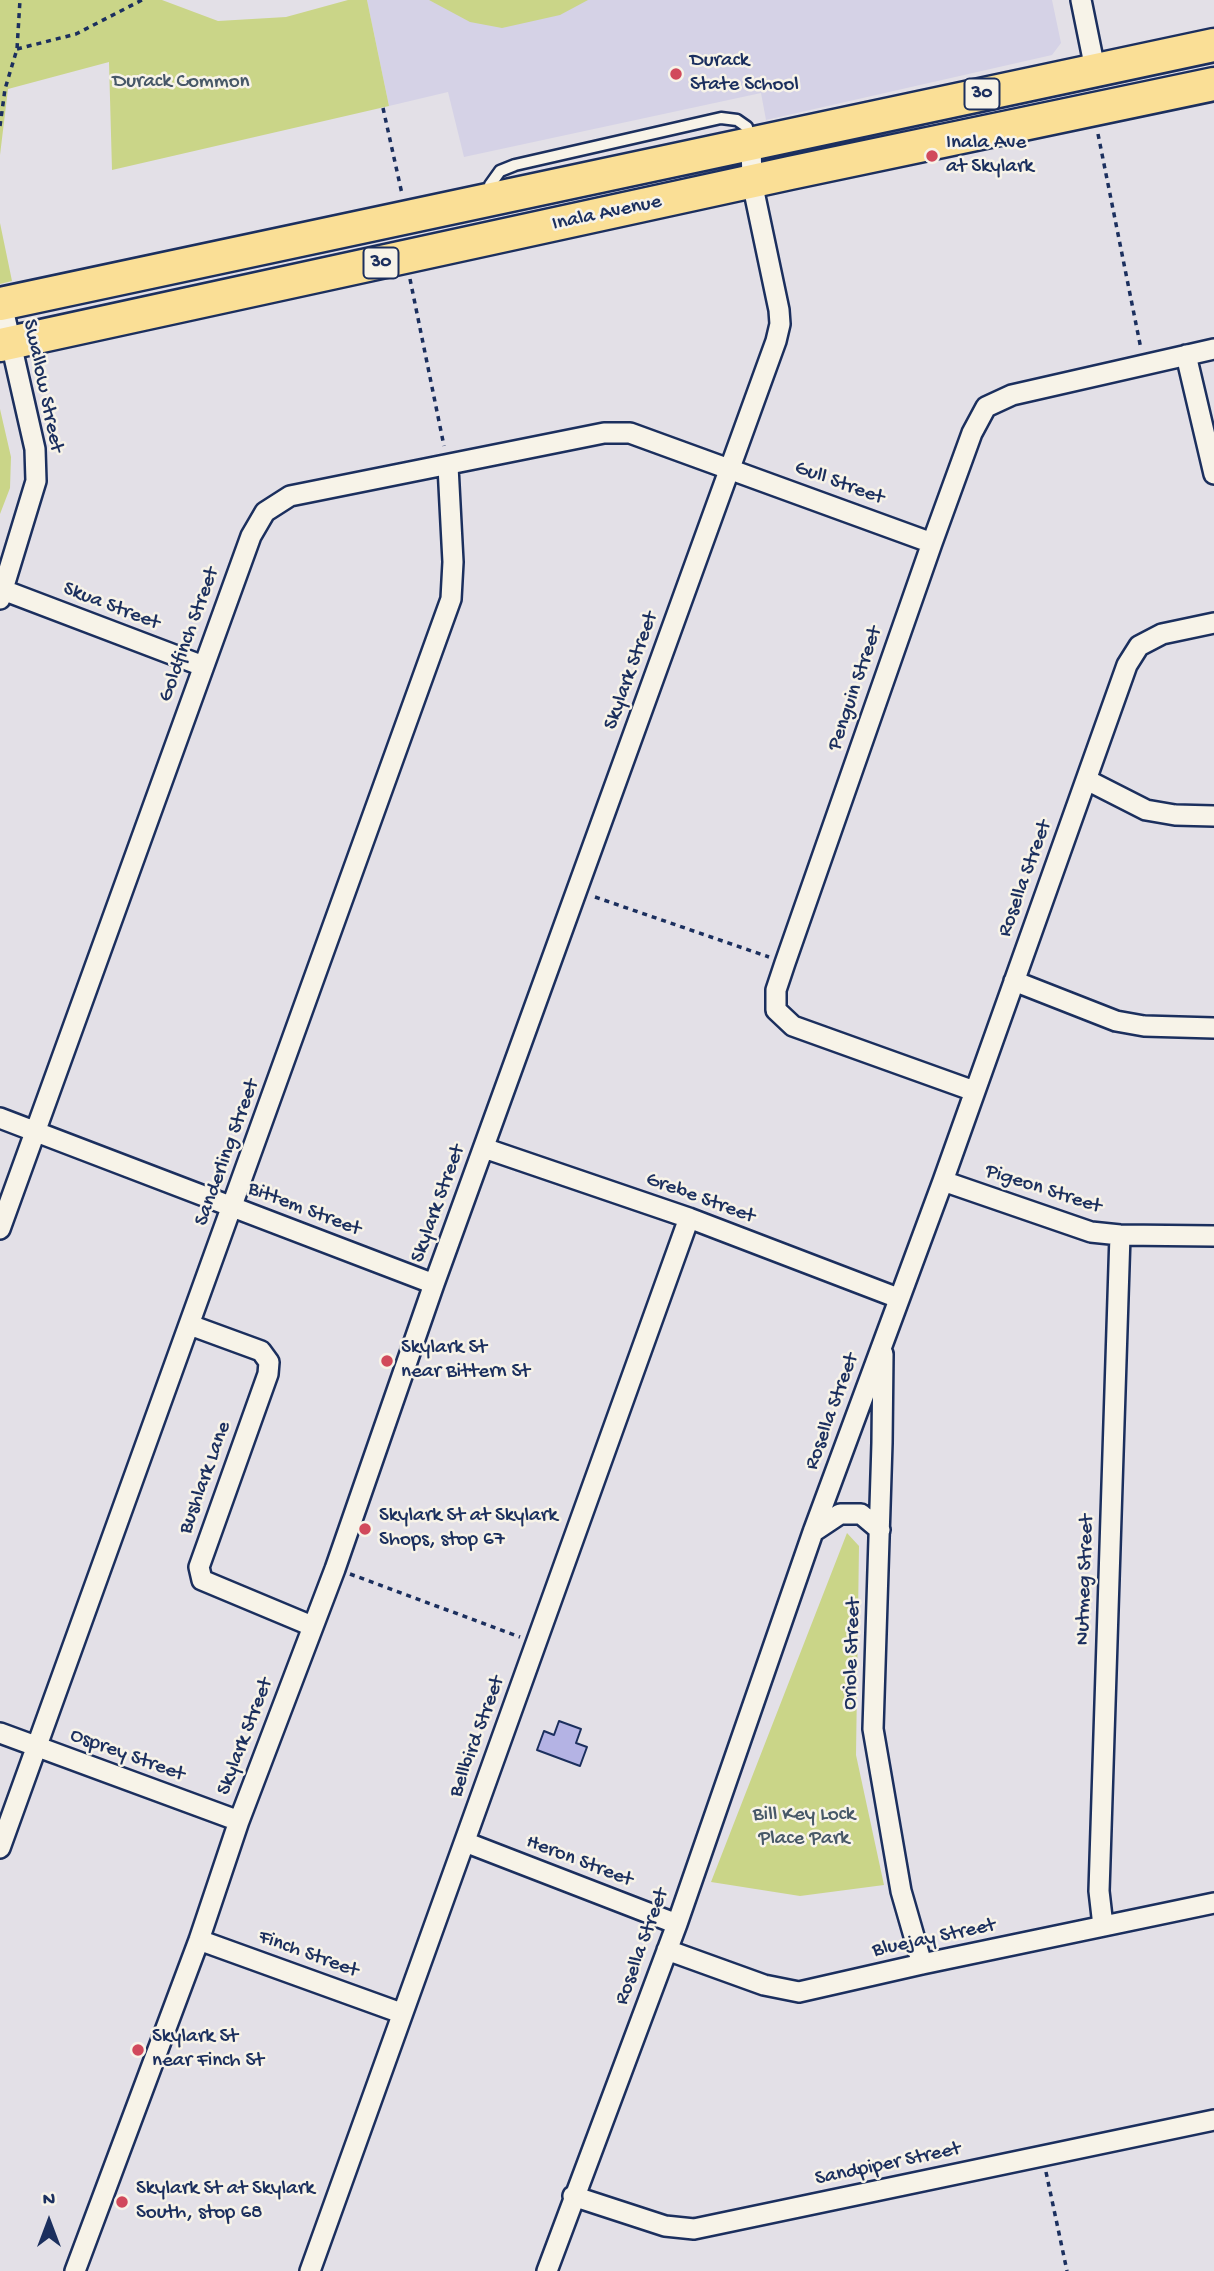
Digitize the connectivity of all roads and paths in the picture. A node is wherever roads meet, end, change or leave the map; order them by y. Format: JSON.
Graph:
{"nodes":[{"id":1,"x":20,"y":0,"type":"edge"},
{"id":2,"x":142,"y":0,"type":"edge"},
{"id":3,"x":1081,"y":0,"type":"edge"},
{"id":4,"x":1214,"y":45,"type":"edge"},
{"id":5,"x":17,"y":49,"type":"junction"},
{"id":6,"x":1095,"y":69,"type":"junction"},
{"id":7,"x":1214,"y":84,"type":"edge"},
{"id":8,"x":383,"y":108,"type":"dead end"},
{"id":9,"x":1093,"y":110,"type":"junction"},
{"id":10,"x":0,"y":126,"type":"edge"},
{"id":11,"x":751,"y":144,"type":"junction"},
{"id":12,"x":752,"y":182,"type":"junction"},
{"id":13,"x":403,"y":199,"type":"dead end"},
{"id":14,"x":406,"y":258,"type":"junction"},
{"id":15,"x":1,"y":304,"type":"edge"},
{"id":16,"x":5,"y":344,"type":"edge"},
{"id":17,"x":1214,"y":349,"type":"edge"},
{"id":18,"x":1186,"y":355,"type":"junction"},
{"id":19,"x":1144,"y":365,"type":"junction"},
{"id":20,"x":448,"y":466,"type":"junction"},
{"id":21,"x":730,"y":468,"type":"junction"},
{"id":22,"x":1214,"y":474,"type":"edge"},
{"id":23,"x":932,"y":543,"type":"junction"},
{"id":24,"x":2,"y":594,"type":"edge"},
{"id":25,"x":1214,"y":623,"type":"edge"},
{"id":26,"x":203,"y":666,"type":"junction"},
{"id":27,"x":1087,"y":780,"type":"junction"},
{"id":28,"x":1214,"y":816,"type":"edge"},
{"id":29,"x":576,"y":890,"type":"junction"},
{"id":30,"x":785,"y":962,"type":"junction"},
{"id":31,"x":1014,"y":981,"type":"junction"},
{"id":32,"x":1214,"y":1028,"type":"edge"},
{"id":33,"x":974,"y":1091,"type":"junction"},
{"id":34,"x":0,"y":1118,"type":"edge"},
{"id":35,"x":35,"y":1131,"type":"junction"},
{"id":36,"x":484,"y":1148,"type":"junction"},
{"id":37,"x":943,"y":1181,"type":"junction"},
{"id":38,"x":233,"y":1207,"type":"junction"},
{"id":39,"x":689,"y":1218,"type":"junction"},
{"id":40,"x":0,"y":1229,"type":"edge"},
{"id":41,"x":1120,"y":1235,"type":"junction"},
{"id":42,"x":1214,"y":1236,"type":"edge"},
{"id":43,"x":434,"y":1284,"type":"junction"},
{"id":44,"x":898,"y":1298,"type":"junction"},
{"id":45,"x":190,"y":1325,"type":"junction"},
{"id":46,"x":883,"y":1341,"type":"junction"},
{"id":47,"x":880,"y":1530,"type":"junction"},
{"id":48,"x":813,"y":1532,"type":"junction"},
{"id":49,"x":335,"y":1569,"type":"junction"},
{"id":50,"x":312,"y":1626,"type":"junction"},
{"id":51,"x":536,"y":1643,"type":"junction"},
{"id":52,"x":0,"y":1733,"type":"edge"},
{"id":53,"x":38,"y":1747,"type":"junction"},
{"id":54,"x":239,"y":1821,"type":"junction"},
{"id":55,"x":465,"y":1842,"type":"junction"},
{"id":56,"x":0,"y":1848,"type":"edge"},
{"id":57,"x":1214,"y":1903,"type":"edge"},
{"id":58,"x":677,"y":1924,"type":"junction"},
{"id":59,"x":1103,"y":1926,"type":"junction"},
{"id":60,"x":199,"y":1940,"type":"junction"},
{"id":61,"x":667,"y":1950,"type":"junction"},
{"id":62,"x":922,"y":1964,"type":"junction"},
{"id":63,"x":401,"y":2013,"type":"junction"},
{"id":64,"x":1214,"y":2120,"type":"edge"},
{"id":65,"x":1043,"y":2156,"type":"junction"},
{"id":66,"x":573,"y":2196,"type":"junction"},
{"id":67,"x":75,"y":2271,"type":"edge"},
{"id":68,"x":310,"y":2271,"type":"edge"},
{"id":69,"x":547,"y":2271,"type":"edge"},
{"id":70,"x":1067,"y":2271,"type":"edge"}],
"edges":[{"from":1,"to":5,"type":"path"},
{"from":2,"to":5,"type":"path"},
{"from":3,"to":6,"type":"street"},
{"from":4,"to":6,"type":"main road","name":"Inala Avenue","number":"30"},
{"from":5,"to":10,"type":"path"},
{"from":6,"to":11,"type":"main road","name":"Inala Avenue","number":"30"},
{"from":7,"to":9,"type":"main road","name":"Inala Avenue","number":"30"},
{"from":8,"to":13,"type":"path"},
{"from":9,"to":12,"type":"main road","name":"Inala Avenue","number":"30"},
{"from":9,"to":19,"type":"path"},
{"from":11,"to":12,"type":"street","name":"Skylark Street"},
{"from":11,"to":15,"type":"main road","name":"Inala Avenue","number":"30"},
{"from":12,"to":14,"type":"main road","name":"Inala Avenue","number":"30"},
{"from":12,"to":21,"type":"street","name":"Skylark Street"},
{"from":14,"to":16,"type":"main road","name":"Inala Avenue","number":"30"},
{"from":14,"to":20,"type":"path"},
{"from":15,"to":16,"type":"street","name":"Swallow Street"},
{"from":16,"to":24,"type":"street","name":"Swallow Street"},
{"from":17,"to":18,"type":"street","name":"Penguin Street"},
{"from":18,"to":19,"type":"street","name":"Penguin Street"},
{"from":18,"to":22,"type":"street"},
{"from":19,"to":23,"type":"street","name":"Penguin Street"},
{"from":20,"to":21,"type":"street","name":"Goldfinch Street"},
{"from":20,"to":26,"type":"street","name":"Goldfinch Street"},
{"from":20,"to":38,"type":"street","name":"Sanderling Street"},
{"from":21,"to":23,"type":"street","name":"Gull Street"},
{"from":21,"to":29,"type":"street","name":"Skylark Street"},
{"from":23,"to":30,"type":"street","name":"Penguin Street"},
{"from":24,"to":26,"type":"street","name":"Skua Street"},
{"from":25,"to":27,"type":"street","name":"Rosella Street"},
{"from":26,"to":35,"type":"street","name":"Goldfinch Street"},
{"from":27,"to":28,"type":"street"},
{"from":27,"to":31,"type":"street","name":"Rosella Street"},
{"from":29,"to":30,"type":"path"},
{"from":29,"to":36,"type":"street","name":"Skylark Street"},
{"from":30,"to":33,"type":"street","name":"Penguin Street"},
{"from":31,"to":32,"type":"street"},
{"from":31,"to":33,"type":"street","name":"Rosella Street"},
{"from":33,"to":37,"type":"street","name":"Rosella Street"},
{"from":34,"to":35,"type":"street","name":"Bittem Street"},
{"from":35,"to":38,"type":"street","name":"Bittem Street"},
{"from":35,"to":40,"type":"street","name":"Goldfinch Street"},
{"from":36,"to":39,"type":"street","name":"Grebe Street"},
{"from":36,"to":43,"type":"street","name":"Skylark Street"},
{"from":37,"to":41,"type":"street","name":"Pigeon Street"},
{"from":37,"to":44,"type":"street","name":"Rosella Street"},
{"from":38,"to":43,"type":"street","name":"Bittem Street"},
{"from":38,"to":45,"type":"street","name":"Sanderling Street"},
{"from":39,"to":44,"type":"street","name":"Grebe Street"},
{"from":39,"to":51,"type":"street","name":"Bellbird Street"},
{"from":41,"to":42,"type":"street","name":"Pigeon Street"},
{"from":41,"to":59,"type":"street","name":"Nutmeg Street"},
{"from":43,"to":49,"type":"street","name":"Skylark Street"},
{"from":44,"to":46,"type":"street","name":"Rosella Street"},
{"from":45,"to":50,"type":"street","name":"Bushlark Lane"},
{"from":45,"to":53,"type":"street","name":"Sanderling Street"},
{"from":46,"to":47,"type":"street","name":"Oriole Street"},
{"from":46,"to":48,"type":"street","name":"Rosella Street"},
{"from":47,"to":48,"type":"street"},
{"from":47,"to":62,"type":"street","name":"Oriole Street"},
{"from":48,"to":58,"type":"street","name":"Rosella Street"},
{"from":49,"to":50,"type":"street","name":"Skylark Street"},
{"from":49,"to":51,"type":"path"},
{"from":50,"to":54,"type":"street","name":"Skylark Street"},
{"from":51,"to":55,"type":"street","name":"Bellbird Street"},
{"from":52,"to":53,"type":"street","name":"Osprey Street"},
{"from":53,"to":54,"type":"street","name":"Osprey Street"},
{"from":53,"to":56,"type":"street","name":"Sanderling Street"},
{"from":54,"to":60,"type":"street","name":"Skylark Street"},
{"from":55,"to":58,"type":"street","name":"Heron Street"},
{"from":55,"to":63,"type":"street","name":"Bellbird Street"},
{"from":57,"to":59,"type":"street","name":"Bluejay Street"},
{"from":58,"to":61,"type":"street","name":"Rosella Street"},
{"from":59,"to":62,"type":"street","name":"Bluejay Street"},
{"from":60,"to":63,"type":"street","name":"Finch Street"},
{"from":60,"to":67,"type":"street","name":"Skylark Street"},
{"from":61,"to":62,"type":"street","name":"Bluejay Street"},
{"from":61,"to":66,"type":"street","name":"Rosella Street"},
{"from":63,"to":68,"type":"street","name":"Bellbird Street"},
{"from":64,"to":65,"type":"street","name":"Sandpiper Street"},
{"from":65,"to":66,"type":"street","name":"Sandpiper Street"},
{"from":65,"to":70,"type":"path"},
{"from":66,"to":69,"type":"street","name":"Rosella Street"}]}
